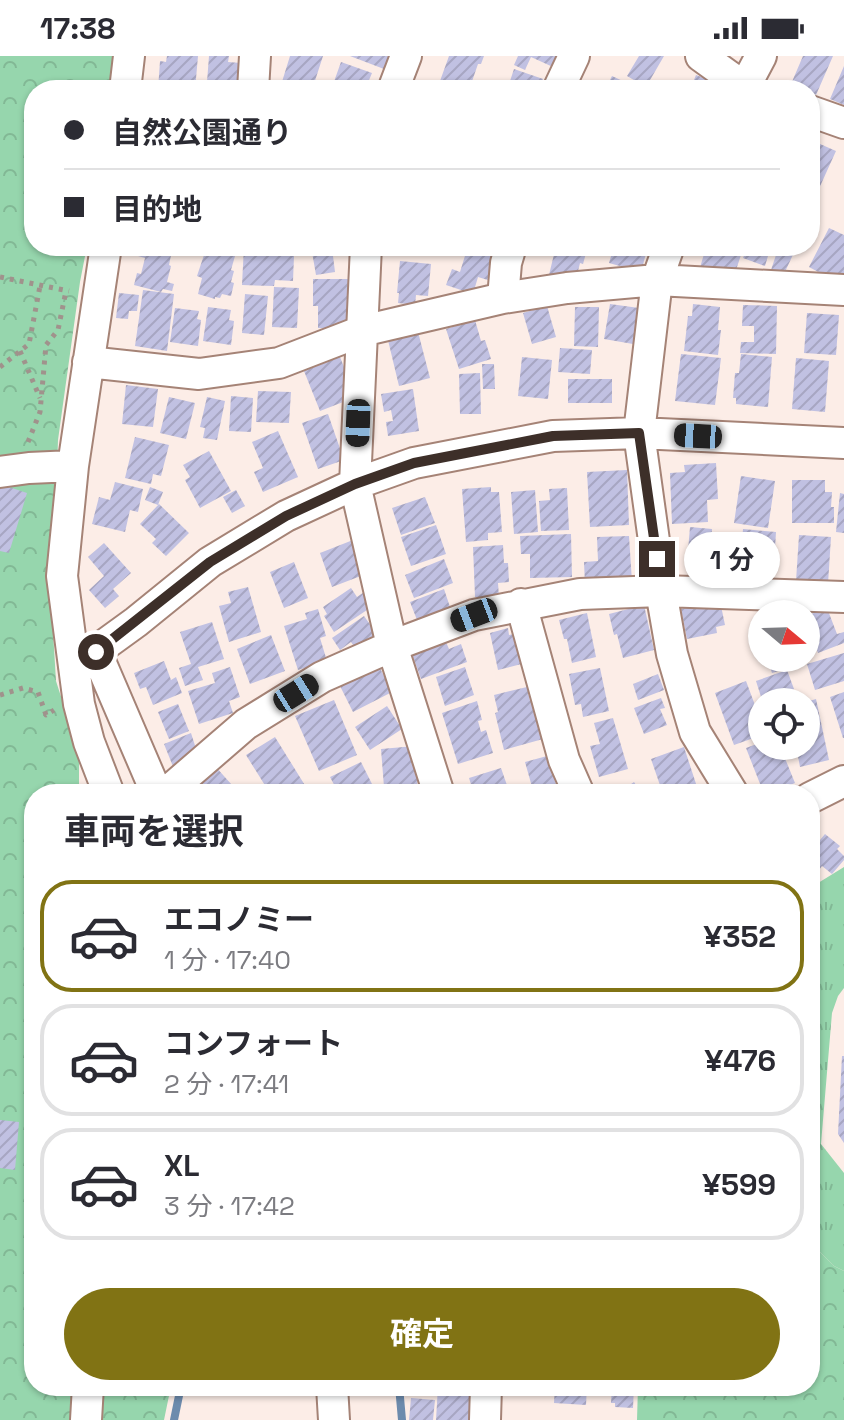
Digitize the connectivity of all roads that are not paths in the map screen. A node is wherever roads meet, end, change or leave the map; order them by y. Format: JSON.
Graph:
{"nodes":[{"id":1,"x":129,"y":56,"type":"edge"},
{"id":2,"x":255,"y":56,"type":"edge"},
{"id":3,"x":406,"y":56,"type":"edge"},
{"id":4,"x":574,"y":56,"type":"edge"},
{"id":5,"x":701,"y":56,"type":"edge"},
{"id":6,"x":761,"y":56,"type":"edge"},
{"id":7,"x":126,"y":80,"type":"edge"},
{"id":8,"x":254,"y":80,"type":"edge"},
{"id":9,"x":397,"y":80,"type":"edge"},
{"id":10,"x":563,"y":80,"type":"edge"},
{"id":11,"x":732,"y":80,"type":"edge"},
{"id":12,"x":750,"y":80,"type":"edge"},
{"id":13,"x":820,"y":115,"type":"edge"},
{"id":14,"x":844,"y":123,"type":"edge"},
{"id":15,"x":104,"y":256,"type":"edge"},
{"id":16,"x":366,"y":256,"type":"edge"},
{"id":17,"x":508,"y":256,"type":"edge"},
{"id":18,"x":665,"y":256,"type":"edge"},
{"id":19,"x":657,"y":280,"type":"junction"},
{"id":20,"x":844,"y":290,"type":"edge"},
{"id":21,"x":503,"y":298,"type":"junction"},
{"id":22,"x":362,"y":331,"type":"junction"},
{"id":23,"x":88,"y":362,"type":"junction"},
{"id":24,"x":639,"y":433,"type":"junction"},
{"id":25,"x":844,"y":443,"type":"edge"},
{"id":26,"x":9,"y":464,"type":"edge"},
{"id":27,"x":73,"y":466,"type":"junction"},
{"id":28,"x":355,"y":484,"type":"junction"},
{"id":29,"x":661,"y":591,"type":"junction"},
{"id":30,"x":844,"y":597,"type":"edge"},
{"id":31,"x":521,"y":604,"type":"junction"},
{"id":32,"x":392,"y":646,"type":"junction"},
{"id":33,"x":83,"y":671,"type":"junction"},
{"id":34,"x":844,"y":781,"type":"edge"},
{"id":35,"x":105,"y":784,"type":"edge"},
{"id":36,"x":151,"y":784,"type":"edge"},
{"id":37,"x":177,"y":784,"type":"edge"},
{"id":38,"x":436,"y":784,"type":"edge"},
{"id":39,"x":575,"y":784,"type":"edge"},
{"id":40,"x":727,"y":784,"type":"edge"},
{"id":41,"x":820,"y":793,"type":"edge"},
{"id":42,"x":87,"y":1396,"type":"edge"},
{"id":43,"x":333,"y":1396,"type":"edge"},
{"id":44,"x":486,"y":1396,"type":"edge"},
{"id":45,"x":86,"y":1420,"type":"edge"},
{"id":46,"x":334,"y":1420,"type":"edge"},
{"id":47,"x":485,"y":1420,"type":"edge"}],
"edges":[{"from":1,"to":7,"type":"street"},
{"from":2,"to":8,"type":"street"},
{"from":3,"to":9,"type":"street"},
{"from":4,"to":10,"type":"street"},
{"from":5,"to":11,"type":"street"},
{"from":6,"to":12,"type":"street"},
{"from":13,"to":14,"type":"street"},
{"from":15,"to":23,"type":"street"},
{"from":16,"to":22,"type":"street"},
{"from":17,"to":21,"type":"street"},
{"from":18,"to":19,"type":"street"},
{"from":19,"to":20,"type":"street"},
{"from":19,"to":21,"type":"street"},
{"from":19,"to":24,"type":"street"},
{"from":21,"to":22,"type":"street"},
{"from":22,"to":23,"type":"street"},
{"from":22,"to":28,"type":"street"},
{"from":23,"to":27,"type":"street"},
{"from":24,"to":25,"type":"street"},
{"from":24,"to":28,"type":"street"},
{"from":24,"to":29,"type":"street"},
{"from":26,"to":27,"type":"street"},
{"from":27,"to":33,"type":"street"},
{"from":28,"to":32,"type":"street"},
{"from":28,"to":33,"type":"street"},
{"from":29,"to":30,"type":"street"},
{"from":29,"to":31,"type":"street"},
{"from":29,"to":40,"type":"street"},
{"from":31,"to":32,"type":"street"},
{"from":31,"to":39,"type":"street"},
{"from":32,"to":37,"type":"street"},
{"from":32,"to":38,"type":"street"},
{"from":33,"to":35,"type":"street"},
{"from":33,"to":36,"type":"street"},
{"from":34,"to":41,"type":"street"},
{"from":42,"to":45,"type":"street"},
{"from":43,"to":46,"type":"street"},
{"from":44,"to":47,"type":"street"}]}
